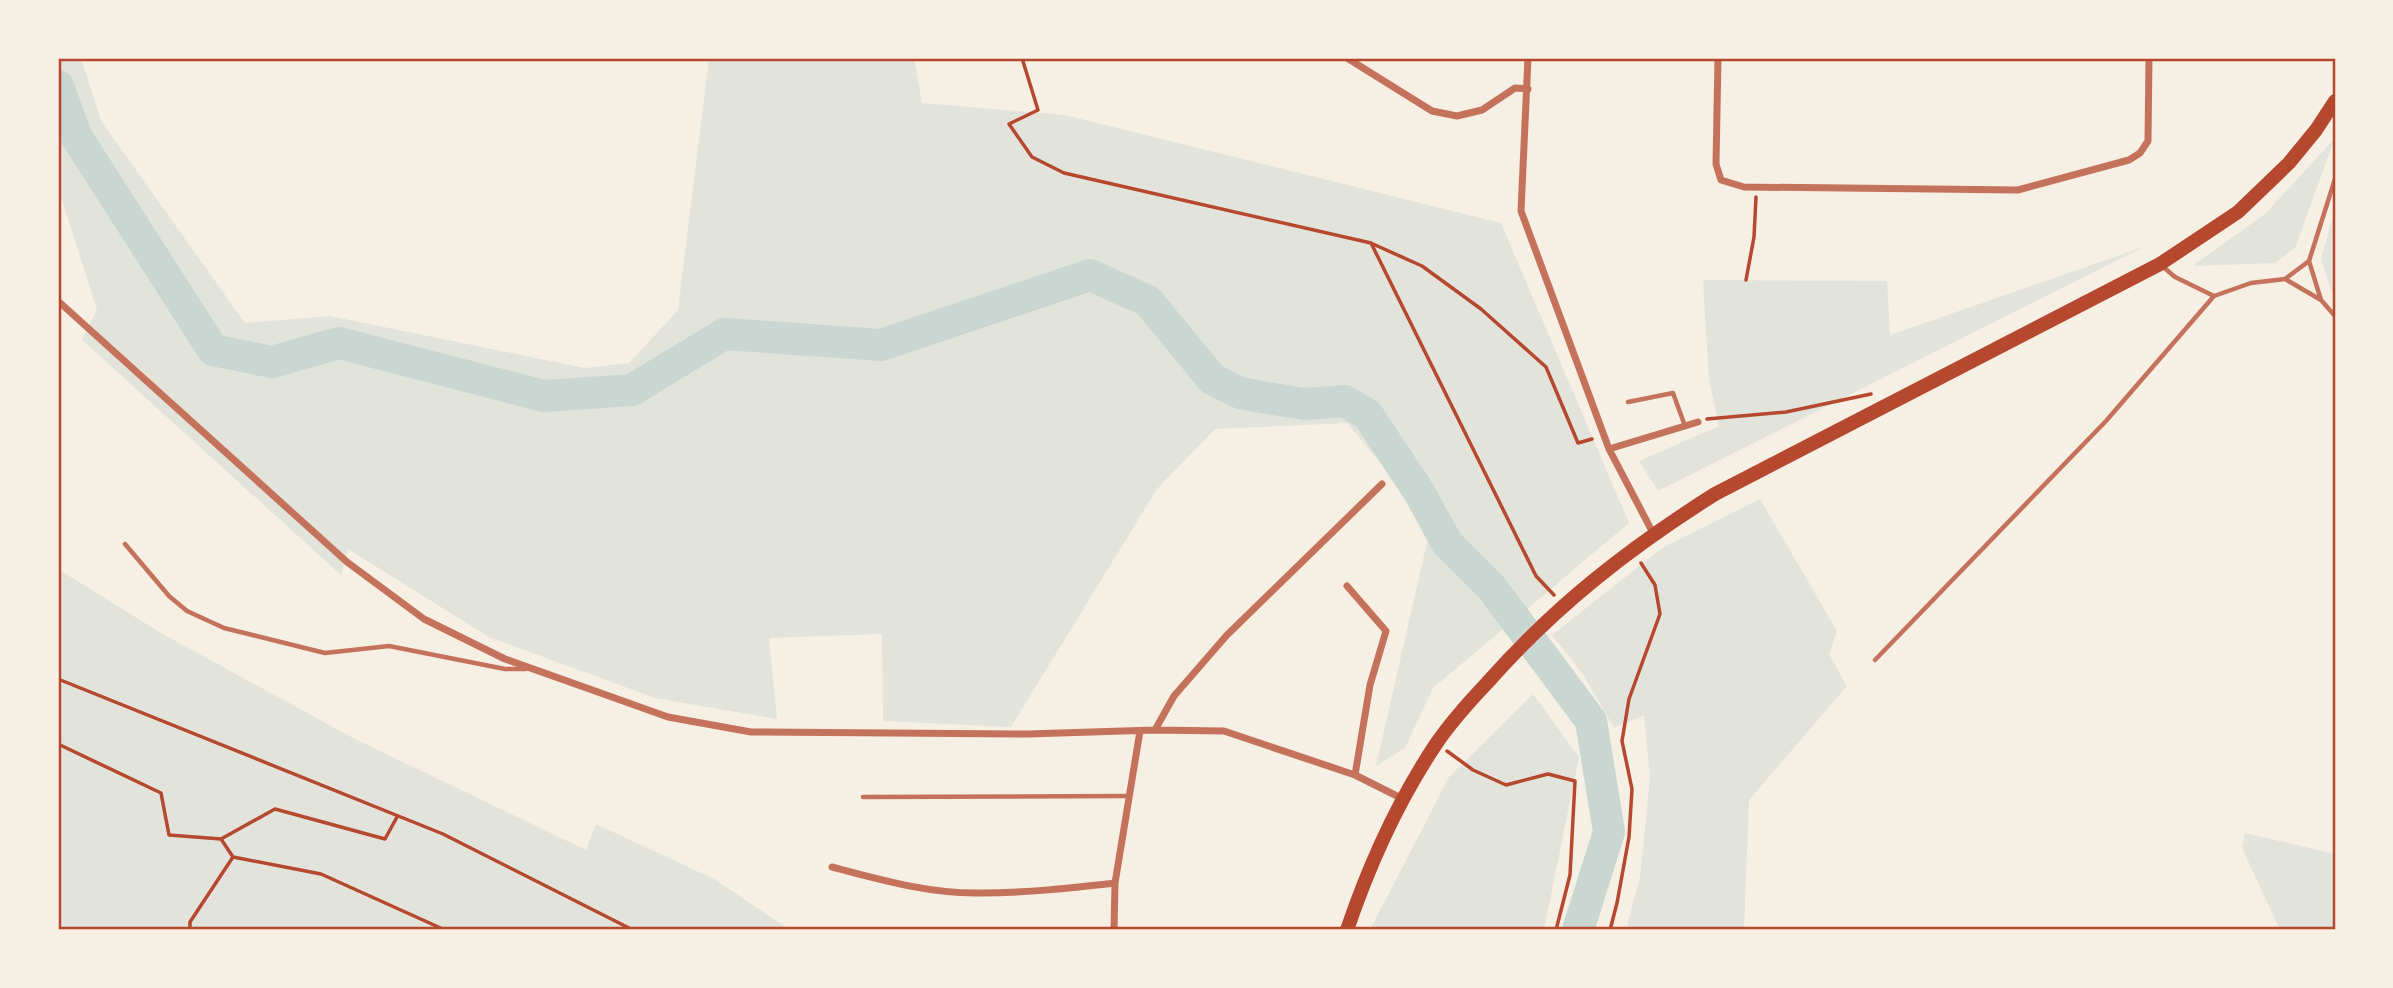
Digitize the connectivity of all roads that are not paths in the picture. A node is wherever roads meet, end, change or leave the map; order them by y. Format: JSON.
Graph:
{"nodes":[{"id":1,"x":1348,"y":58,"type":"edge"},
{"id":2,"x":1528,"y":58,"type":"edge"},
{"id":3,"x":1718,"y":58,"type":"edge"},
{"id":4,"x":2149,"y":58,"type":"edge"},
{"id":5,"x":1528,"y":89,"type":"junction"},
{"id":6,"x":2335,"y":102,"type":"edge"},
{"id":7,"x":2335,"y":179,"type":"edge"},
{"id":8,"x":2309,"y":261,"type":"junction"},
{"id":9,"x":2160,"y":264,"type":"junction"},
{"id":10,"x":2285,"y":279,"type":"junction"},
{"id":11,"x":2214,"y":296,"type":"junction"},
{"id":12,"x":2321,"y":300,"type":"junction"},
{"id":13,"x":58,"y":301,"type":"edge"},
{"id":14,"x":2335,"y":316,"type":"edge"},
{"id":15,"x":1628,"y":402,"type":"dead end"},
{"id":16,"x":1698,"y":422,"type":"road end"},
{"id":17,"x":1685,"y":426,"type":"junction"},
{"id":18,"x":1609,"y":449,"type":"junction"},
{"id":19,"x":1382,"y":484,"type":"dead end"},
{"id":20,"x":1653,"y":533,"type":"junction"},
{"id":21,"x":125,"y":544,"type":"dead end"},
{"id":22,"x":1347,"y":586,"type":"dead end"},
{"id":23,"x":1875,"y":660,"type":"dead end"},
{"id":24,"x":530,"y":668,"type":"junction"},
{"id":25,"x":1155,"y":730,"type":"junction"},
{"id":26,"x":1140,"y":731,"type":"junction"},
{"id":27,"x":1355,"y":775,"type":"junction"},
{"id":28,"x":1130,"y":796,"type":"junction"},
{"id":29,"x":863,"y":797,"type":"dead end"},
{"id":30,"x":1404,"y":799,"type":"junction"},
{"id":31,"x":832,"y":867,"type":"dead end"},
{"id":32,"x":1115,"y":883,"type":"junction"},
{"id":33,"x":1114,"y":930,"type":"edge"},
{"id":34,"x":1347,"y":930,"type":"edge"}],
"edges":[{"from":1,"to":5,"type":"street"},
{"from":2,"to":5,"type":"street"},
{"from":3,"to":4,"type":"street"},
{"from":5,"to":18,"type":"street"},
{"from":6,"to":9,"type":"highway"},
{"from":7,"to":8,"type":"lane"},
{"from":8,"to":10,"type":"lane"},
{"from":8,"to":12,"type":"lane"},
{"from":9,"to":11,"type":"lane"},
{"from":9,"to":20,"type":"highway"},
{"from":10,"to":11,"type":"lane"},
{"from":10,"to":12,"type":"lane"},
{"from":11,"to":23,"type":"lane"},
{"from":12,"to":14,"type":"lane"},
{"from":13,"to":24,"type":"street"},
{"from":15,"to":17,"type":"lane"},
{"from":16,"to":17,"type":"street"},
{"from":17,"to":18,"type":"street"},
{"from":18,"to":20,"type":"street"},
{"from":19,"to":25,"type":"street"},
{"from":20,"to":30,"type":"highway"},
{"from":21,"to":24,"type":"lane"},
{"from":22,"to":27,"type":"street"},
{"from":24,"to":26,"type":"street"},
{"from":25,"to":26,"type":"street"},
{"from":25,"to":27,"type":"street"},
{"from":26,"to":28,"type":"street"},
{"from":27,"to":30,"type":"street"},
{"from":28,"to":29,"type":"lane"},
{"from":28,"to":32,"type":"street"},
{"from":30,"to":34,"type":"highway"},
{"from":31,"to":32,"type":"street"},
{"from":32,"to":33,"type":"street"}]}
